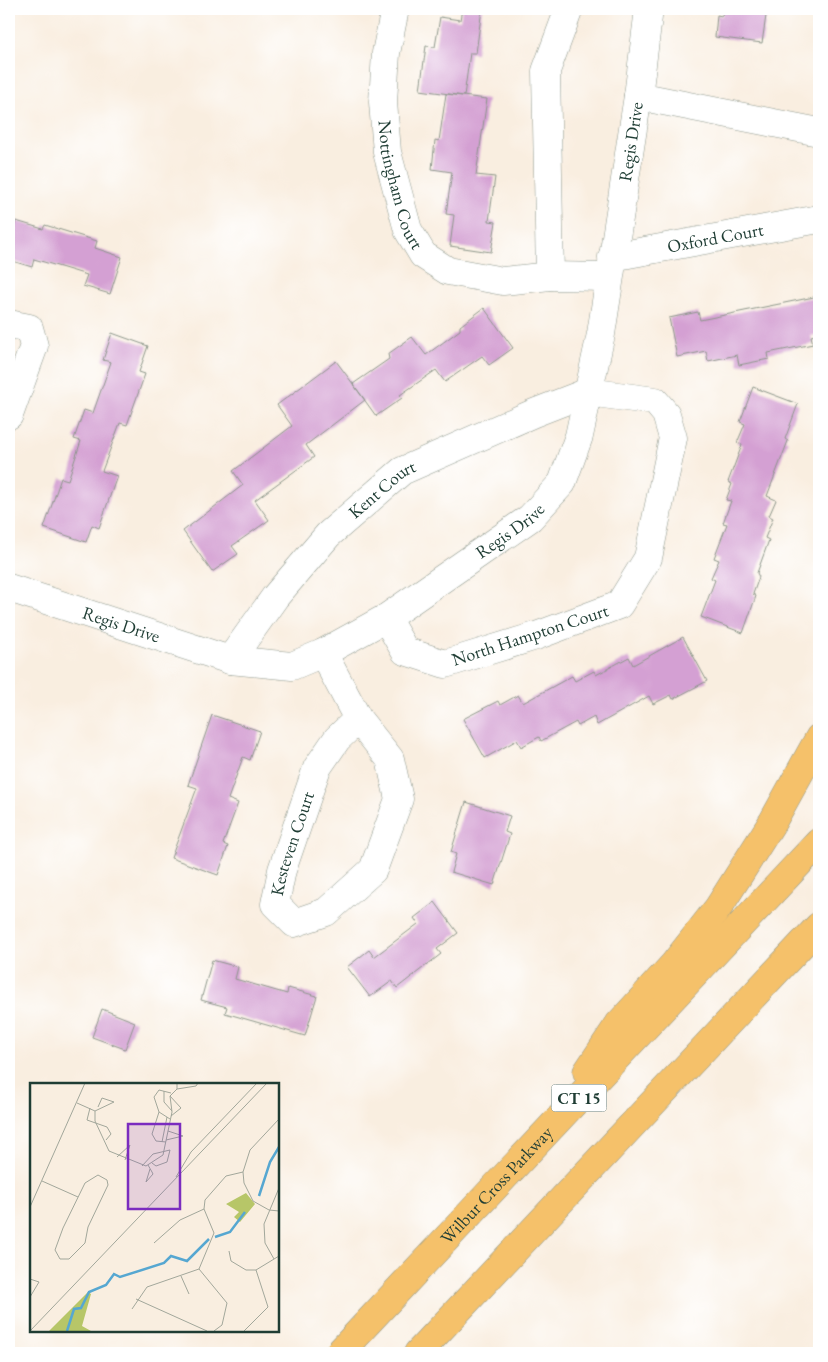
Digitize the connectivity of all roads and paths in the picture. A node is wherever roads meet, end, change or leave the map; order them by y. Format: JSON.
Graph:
{"nodes":[{"id":1,"x":395,"y":9,"type":"edge"},
{"id":2,"x":569,"y":9,"type":"edge"},
{"id":3,"x":649,"y":9,"type":"edge"},
{"id":4,"x":638,"y":96,"type":"junction"},
{"id":5,"x":819,"y":132,"type":"edge"},
{"id":6,"x":819,"y":219,"type":"edge"},
{"id":7,"x":610,"y":267,"type":"junction"},
{"id":8,"x":550,"y":276,"type":"junction"},
{"id":9,"x":9,"y":324,"type":"edge"},
{"id":10,"x":588,"y":392,"type":"junction"},
{"id":11,"x":9,"y":415,"type":"edge"},
{"id":12,"x":9,"y":588,"type":"edge"},
{"id":13,"x":386,"y":618,"type":"junction"},
{"id":14,"x":323,"y":653,"type":"junction"},
{"id":15,"x":230,"y":660,"type":"junction"},
{"id":16,"x":358,"y":720,"type":"junction"},
{"id":17,"x":819,"y":738,"type":"edge"},
{"id":18,"x":819,"y":842,"type":"edge"},
{"id":19,"x":819,"y":926,"type":"edge"},
{"id":20,"x":563,"y":1115,"type":"junction"},
{"id":21,"x":339,"y":1353,"type":"edge"},
{"id":22,"x":418,"y":1353,"type":"edge"}],
"edges":[{"from":1,"to":8,"type":"street","name":"Nottingham Court"},
{"from":2,"to":8,"type":"street"},
{"from":3,"to":4,"type":"street","name":"Regis Drive"},
{"from":4,"to":5,"type":"street"},
{"from":4,"to":7,"type":"street","name":"Regis Drive"},
{"from":6,"to":7,"type":"street","name":"Oxford Court"},
{"from":7,"to":8,"type":"street","name":"Nottingham Court"},
{"from":7,"to":10,"type":"street","name":"Regis Drive"},
{"from":9,"to":11,"type":"street"},
{"from":10,"to":13,"type":"street","name":"Regis Drive"},
{"from":10,"to":13,"type":"street","name":"North Hampton Court"},
{"from":10,"to":15,"type":"street","name":"Kent Court"},
{"from":12,"to":15,"type":"street","name":"Regis Drive"},
{"from":13,"to":14,"type":"street","name":"Regis Drive"},
{"from":14,"to":15,"type":"street","name":"Regis Drive"},
{"from":14,"to":16,"type":"street","name":"Kesteven Court"},
{"from":16,"to":16,"type":"street","name":"Kesteven Court"},
{"from":17,"to":20,"type":"highway"},
{"from":18,"to":20,"type":"highway","name":"Wilbur Cross Parkway","number":"CT 15"},
{"from":19,"to":22,"type":"highway"},
{"from":20,"to":21,"type":"highway","name":"Wilbur Cross Parkway","number":"CT 15"}]}
